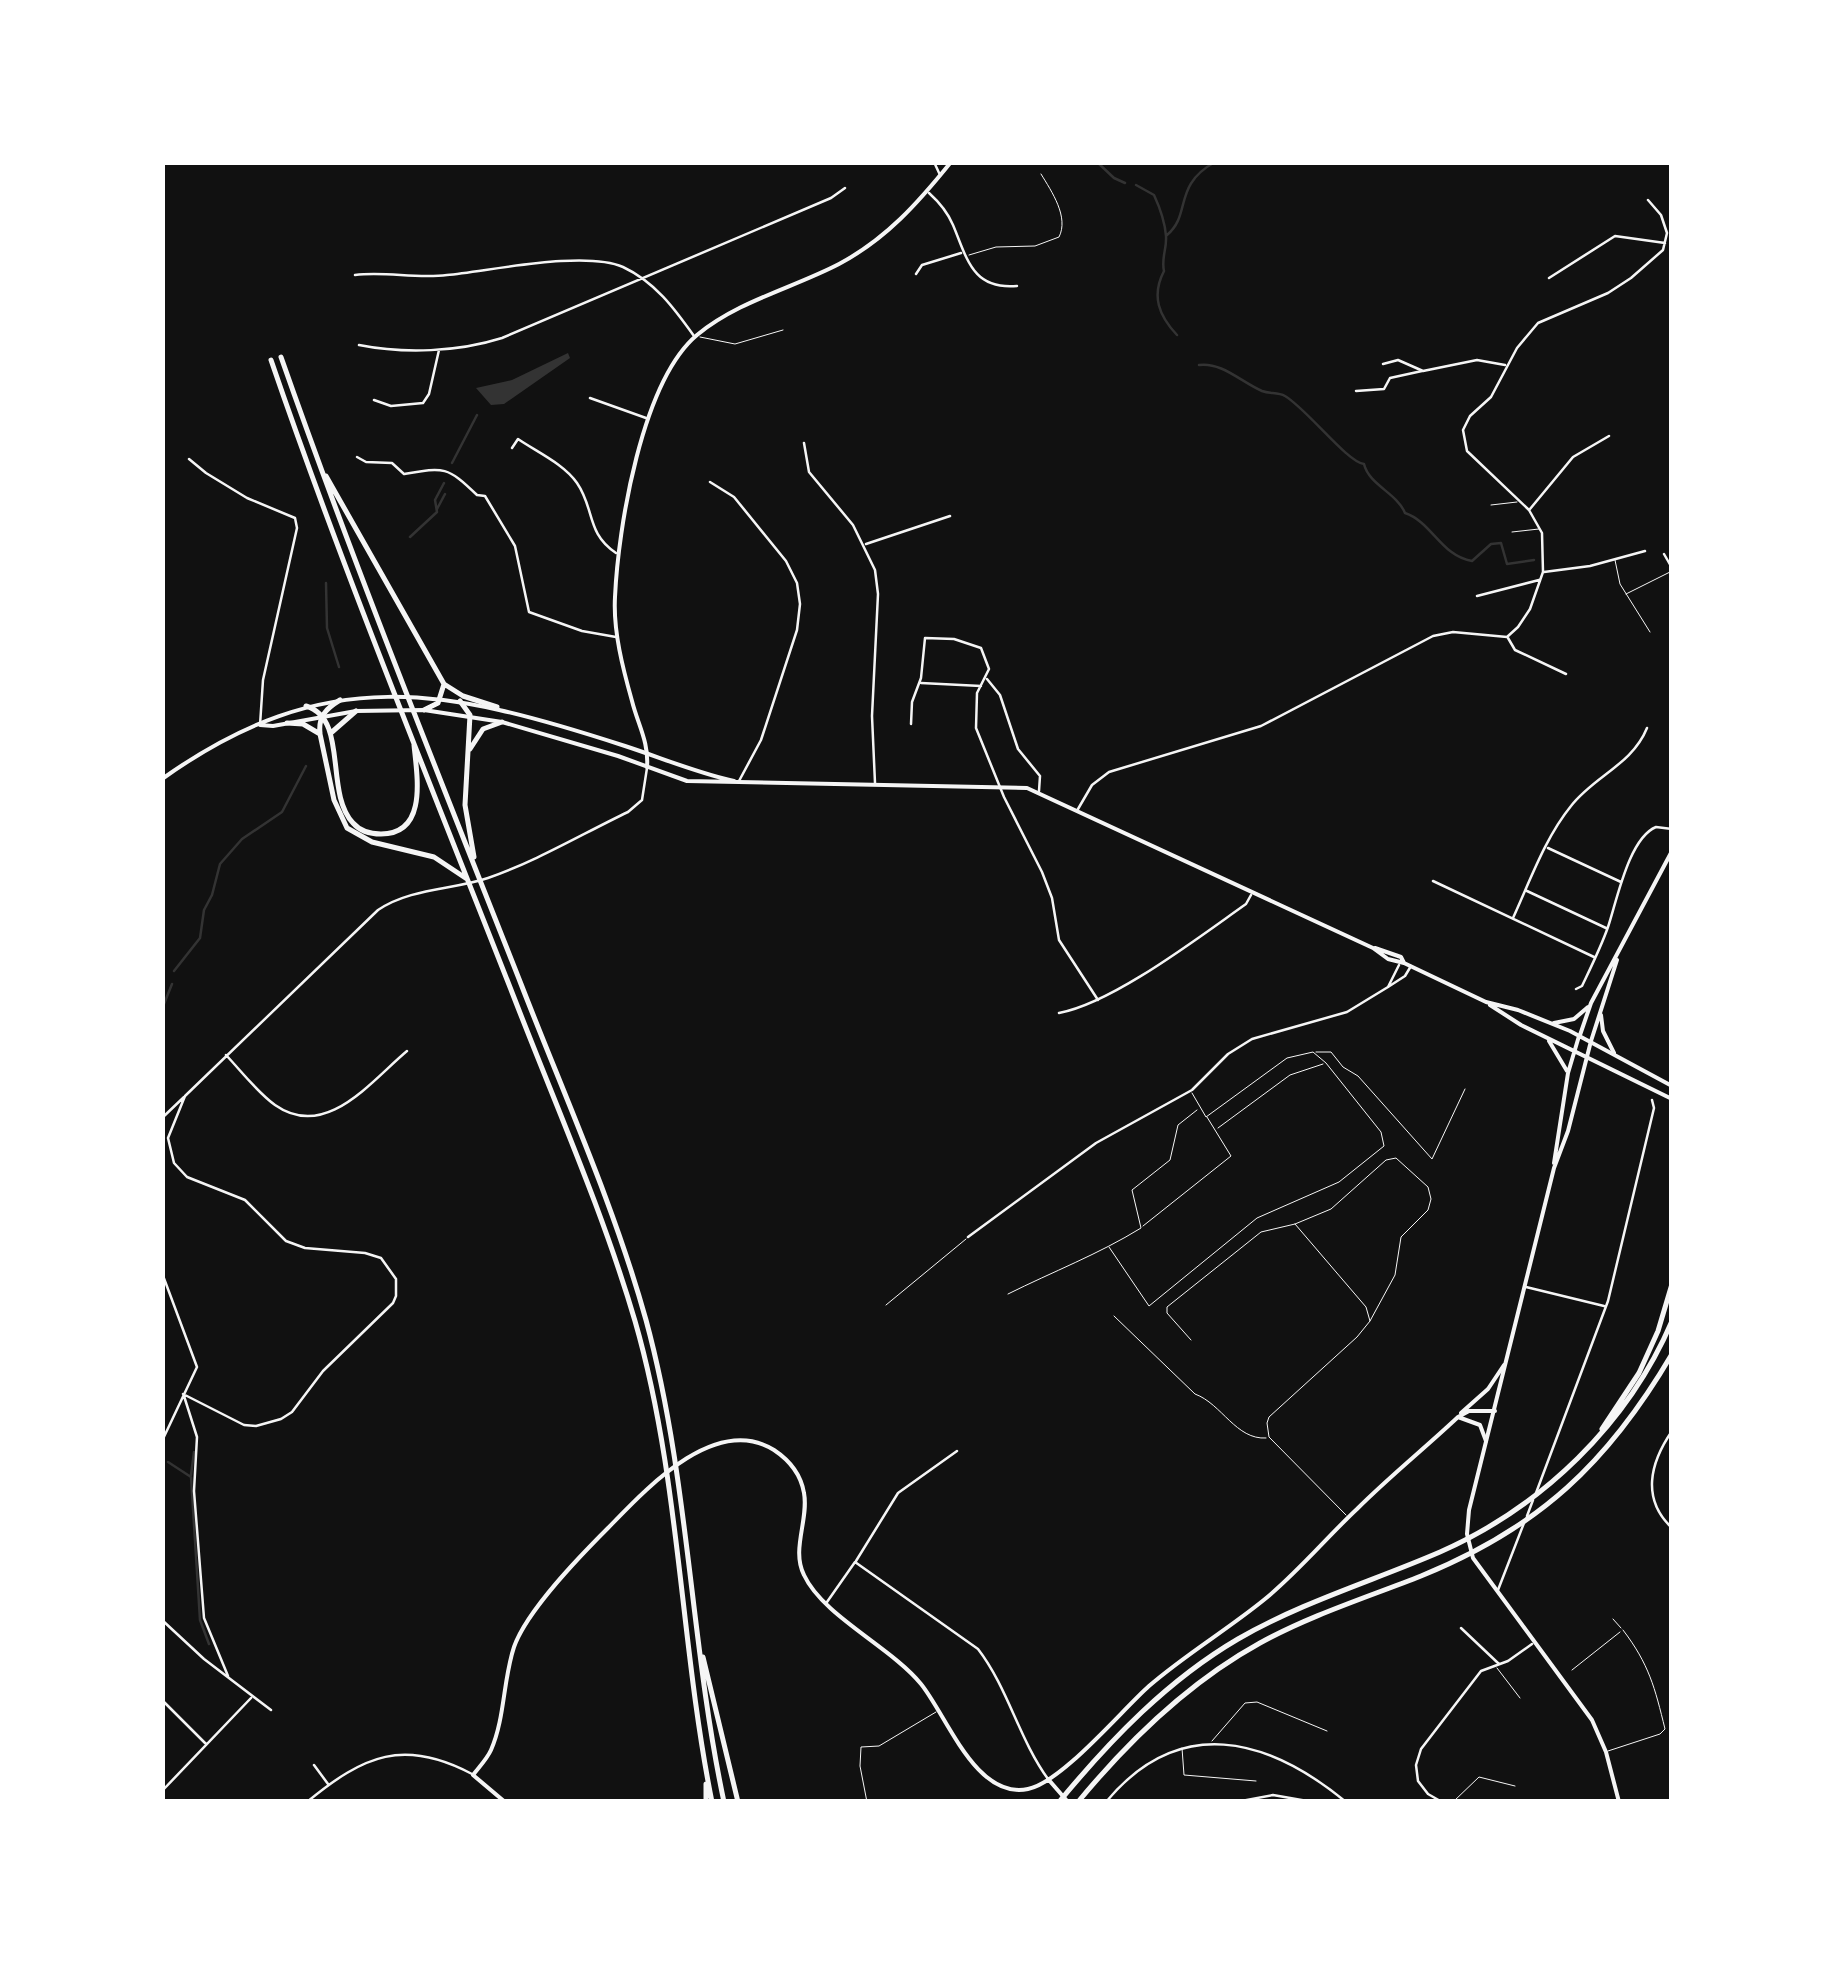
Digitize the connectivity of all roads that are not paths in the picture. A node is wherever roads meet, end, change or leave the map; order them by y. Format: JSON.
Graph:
{"nodes":[{"id":1,"x":934,"y":162,"type":"edge"},
{"id":2,"x":950,"y":162,"type":"edge"},
{"id":3,"x":1041,"y":174,"type":"dead end"},
{"id":4,"x":940,"y":176,"type":"junction"},
{"id":5,"x":845,"y":188,"type":"dead end"},
{"id":6,"x":928,"y":192,"type":"junction"},
{"id":7,"x":1648,"y":200,"type":"dead end"},
{"id":8,"x":1667,"y":243,"type":"junction"},
{"id":9,"x":963,"y":254,"type":"junction"},
{"id":10,"x":916,"y":274,"type":"dead end"},
{"id":11,"x":355,"y":275,"type":"dead end"},
{"id":12,"x":1549,"y":278,"type":"dead end"},
{"id":13,"x":642,"y":279,"type":"junction"},
{"id":14,"x":1017,"y":286,"type":"dead end"},
{"id":15,"x":783,"y":330,"type":"dead end"},
{"id":16,"x":696,"y":336,"type":"junction"},
{"id":17,"x":359,"y":345,"type":"dead end"},
{"id":18,"x":439,"y":349,"type":"junction"},
{"id":19,"x":281,"y":357,"type":"dead end"},
{"id":20,"x":271,"y":360,"type":"dead end"},
{"id":21,"x":1383,"y":364,"type":"dead end"},
{"id":22,"x":1506,"y":366,"type":"junction"},
{"id":23,"x":1423,"y":371,"type":"junction"},
{"id":24,"x":1356,"y":391,"type":"dead end"},
{"id":25,"x":590,"y":398,"type":"dead end"},
{"id":26,"x":374,"y":400,"type":"dead end"},
{"id":27,"x":648,"y":418,"type":"junction"},
{"id":28,"x":1609,"y":436,"type":"dead end"},
{"id":29,"x":804,"y":443,"type":"dead end"},
{"id":30,"x":512,"y":448,"type":"dead end"},
{"id":31,"x":357,"y":457,"type":"dead end"},
{"id":32,"x":189,"y":459,"type":"dead end"},
{"id":33,"x":321,"y":468,"type":"junction"},
{"id":34,"x":710,"y":482,"type":"dead end"},
{"id":35,"x":1520,"y":502,"type":"junction"},
{"id":36,"x":1490,"y":506,"type":"dead end"},
{"id":37,"x":1529,"y":510,"type":"junction"},
{"id":38,"x":950,"y":516,"type":"dead end"},
{"id":39,"x":1540,"y":528,"type":"junction"},
{"id":40,"x":1512,"y":532,"type":"dead end"},
{"id":41,"x":864,"y":545,"type":"junction"},
{"id":42,"x":1645,"y":551,"type":"dead end"},
{"id":43,"x":618,"y":554,"type":"junction"},
{"id":44,"x":1664,"y":554,"type":"dead end"},
{"id":45,"x":1615,"y":560,"type":"junction"},
{"id":46,"x":1672,"y":570,"type":"edge"},
{"id":47,"x":1543,"y":572,"type":"junction"},
{"id":48,"x":1541,"y":580,"type":"junction"},
{"id":49,"x":1626,"y":594,"type":"junction"},
{"id":50,"x":1476,"y":596,"type":"dead end"},
{"id":51,"x":1650,"y":632,"type":"dead end"},
{"id":52,"x":618,"y":637,"type":"junction"},
{"id":53,"x":1507,"y":637,"type":"junction"},
{"id":54,"x":1566,"y":674,"type":"dead end"},
{"id":55,"x":987,"y":678,"type":"junction"},
{"id":56,"x":920,"y":682,"type":"junction"},
{"id":57,"x":444,"y":684,"type":"junction"},
{"id":58,"x":981,"y":686,"type":"junction"},
{"id":59,"x":441,"y":698,"type":"junction"},
{"id":60,"x":340,"y":700,"type":"junction"},
{"id":61,"x":460,"y":701,"type":"junction"},
{"id":62,"x":306,"y":706,"type":"junction"},
{"id":63,"x":497,"y":707,"type":"junction"},
{"id":64,"x":424,"y":710,"type":"junction"},
{"id":65,"x":356,"y":711,"type":"junction"},
{"id":66,"x":324,"y":715,"type":"junction"},
{"id":67,"x":470,"y":715,"type":"junction"},
{"id":68,"x":502,"y":722,"type":"junction"},
{"id":69,"x":287,"y":723,"type":"junction"},
{"id":70,"x":911,"y":724,"type":"dead end"},
{"id":71,"x":260,"y":725,"type":"junction"},
{"id":72,"x":1646,"y":728,"type":"dead end"},
{"id":73,"x":320,"y":734,"type":"junction"},
{"id":74,"x":330,"y":734,"type":"junction"},
{"id":75,"x":412,"y":734,"type":"junction"},
{"id":76,"x":648,"y":754,"type":"junction"},
{"id":77,"x":467,"y":756,"type":"junction"},
{"id":78,"x":647,"y":767,"type":"junction"},
{"id":79,"x":162,"y":779,"type":"edge"},
{"id":80,"x":739,"y":782,"type":"junction"},
{"id":81,"x":874,"y":785,"type":"junction"},
{"id":82,"x":1001,"y":786,"type":"junction"},
{"id":83,"x":1039,"y":791,"type":"junction"},
{"id":84,"x":1078,"y":809,"type":"junction"},
{"id":85,"x":1672,"y":829,"type":"edge"},
{"id":86,"x":1547,"y":847,"type":"junction"},
{"id":87,"x":1672,"y":850,"type":"edge"},
{"id":88,"x":478,"y":875,"type":"junction"},
{"id":89,"x":467,"y":879,"type":"junction"},
{"id":90,"x":1433,"y":881,"type":"dead end"},
{"id":91,"x":1621,"y":882,"type":"junction"},
{"id":92,"x":1526,"y":890,"type":"junction"},
{"id":93,"x":1252,"y":891,"type":"junction"},
{"id":94,"x":1513,"y":918,"type":"junction"},
{"id":95,"x":1607,"y":929,"type":"junction"},
{"id":96,"x":1596,"y":958,"type":"junction"},
{"id":97,"x":1617,"y":958,"type":"junction"},
{"id":98,"x":1402,"y":963,"type":"junction"},
{"id":99,"x":1411,"y":966,"type":"junction"},
{"id":100,"x":1388,"y":987,"type":"junction"},
{"id":101,"x":1576,"y":989,"type":"dead end"},
{"id":102,"x":1098,"y":1000,"type":"junction"},
{"id":103,"x":1486,"y":1002,"type":"junction"},
{"id":104,"x":1591,"y":1003,"type":"junction"},
{"id":105,"x":1601,"y":1010,"type":"junction"},
{"id":106,"x":1059,"y":1013,"type":"dead end"},
{"id":107,"x":1554,"y":1023,"type":"junction"},
{"id":108,"x":1580,"y":1035,"type":"junction"},
{"id":109,"x":1546,"y":1037,"type":"junction"},
{"id":110,"x":1591,"y":1041,"type":"junction"},
{"id":111,"x":407,"y":1051,"type":"dead end"},
{"id":112,"x":1574,"y":1051,"type":"junction"},
{"id":113,"x":1313,"y":1052,"type":"junction"},
{"id":114,"x":1614,"y":1052,"type":"junction"},
{"id":115,"x":226,"y":1055,"type":"junction"},
{"id":116,"x":1586,"y":1057,"type":"junction"},
{"id":117,"x":1326,"y":1063,"type":"junction"},
{"id":118,"x":1568,"y":1073,"type":"junction"},
{"id":119,"x":1672,"y":1086,"type":"edge"},
{"id":120,"x":1466,"y":1089,"type":"dead end"},
{"id":121,"x":1192,"y":1090,"type":"junction"},
{"id":122,"x":185,"y":1096,"type":"junction"},
{"id":123,"x":1672,"y":1099,"type":"edge"},
{"id":124,"x":1652,"y":1100,"type":"dead end"},
{"id":125,"x":1200,"y":1108,"type":"junction"},
{"id":126,"x":1206,"y":1116,"type":"junction"},
{"id":127,"x":162,"y":1118,"type":"edge"},
{"id":128,"x":1216,"y":1130,"type":"junction"},
{"id":129,"x":1554,"y":1168,"type":"junction"},
{"id":130,"x":1295,"y":1224,"type":"junction"},
{"id":131,"x":1141,"y":1228,"type":"junction"},
{"id":132,"x":968,"y":1237,"type":"joint"},
{"id":133,"x":1109,"y":1247,"type":"junction"},
{"id":134,"x":162,"y":1273,"type":"edge"},
{"id":135,"x":164,"y":1280,"type":"edge"},
{"id":136,"x":1672,"y":1284,"type":"edge"},
{"id":137,"x":1526,"y":1287,"type":"junction"},
{"id":138,"x":1008,"y":1294,"type":"dead end"},
{"id":139,"x":886,"y":1304,"type":"dead end"},
{"id":140,"x":1606,"y":1306,"type":"junction"},
{"id":141,"x":1114,"y":1316,"type":"dead end"},
{"id":142,"x":1370,"y":1321,"type":"junction"},
{"id":143,"x":1672,"y":1322,"type":"edge"},
{"id":144,"x":1190,"y":1340,"type":"dead end"},
{"id":145,"x":1671,"y":1354,"type":"edge"},
{"id":146,"x":1507,"y":1362,"type":"junction"},
{"id":147,"x":183,"y":1394,"type":"junction"},
{"id":148,"x":1495,"y":1411,"type":"junction"},
{"id":149,"x":1458,"y":1417,"type":"junction"},
{"id":150,"x":1672,"y":1431,"type":"edge"},
{"id":151,"x":1269,"y":1437,"type":"junction"},
{"id":152,"x":1597,"y":1438,"type":"junction"},
{"id":153,"x":162,"y":1441,"type":"edge"},
{"id":154,"x":1487,"y":1443,"type":"junction"},
{"id":155,"x":956,"y":1451,"type":"dead end"},
{"id":156,"x":1348,"y":1517,"type":"junction"},
{"id":157,"x":1672,"y":1528,"type":"edge"},
{"id":158,"x":855,"y":1562,"type":"junction"},
{"id":159,"x":1497,"y":1592,"type":"junction"},
{"id":160,"x":826,"y":1602,"type":"junction"},
{"id":161,"x":1613,"y":1619,"type":"dead end"},
{"id":162,"x":162,"y":1620,"type":"edge"},
{"id":163,"x":1461,"y":1628,"type":"dead end"},
{"id":164,"x":1623,"y":1630,"type":"junction"},
{"id":165,"x":698,"y":1640,"type":"junction"},
{"id":166,"x":1534,"y":1642,"type":"junction"},
{"id":167,"x":1497,"y":1665,"type":"junction"},
{"id":168,"x":1572,"y":1670,"type":"dead end"},
{"id":169,"x":228,"y":1676,"type":"junction"},
{"id":170,"x":253,"y":1696,"type":"junction"},
{"id":171,"x":1520,"y":1698,"type":"dead end"},
{"id":172,"x":162,"y":1700,"type":"edge"},
{"id":173,"x":270,"y":1710,"type":"dead end"},
{"id":174,"x":939,"y":1710,"type":"junction"},
{"id":175,"x":1326,"y":1731,"type":"dead end"},
{"id":176,"x":206,"y":1744,"type":"junction"},
{"id":177,"x":1211,"y":1744,"type":"junction"},
{"id":178,"x":1182,"y":1748,"type":"junction"},
{"id":179,"x":1606,"y":1752,"type":"junction"},
{"id":180,"x":314,"y":1765,"type":"dead end"},
{"id":181,"x":473,"y":1775,"type":"junction"},
{"id":182,"x":1048,"y":1778,"type":"junction"},
{"id":183,"x":1256,"y":1781,"type":"dead end"},
{"id":184,"x":328,"y":1784,"type":"junction"},
{"id":185,"x":1515,"y":1786,"type":"dead end"},
{"id":186,"x":162,"y":1791,"type":"edge"},
{"id":187,"x":1249,"y":1800,"type":"edge"},
{"id":188,"x":1107,"y":1801,"type":"edge"},
{"id":189,"x":307,"y":1802,"type":"edge"},
{"id":190,"x":504,"y":1802,"type":"edge"},
{"id":191,"x":709,"y":1802,"type":"edge"},
{"id":192,"x":724,"y":1802,"type":"edge"},
{"id":193,"x":738,"y":1802,"type":"edge"},
{"id":194,"x":867,"y":1802,"type":"edge"},
{"id":195,"x":1059,"y":1802,"type":"edge"},
{"id":196,"x":1068,"y":1802,"type":"edge"},
{"id":197,"x":1078,"y":1802,"type":"edge"},
{"id":198,"x":1236,"y":1802,"type":"edge"},
{"id":199,"x":1313,"y":1802,"type":"edge"},
{"id":200,"x":1346,"y":1802,"type":"edge"},
{"id":201,"x":1442,"y":1802,"type":"edge"},
{"id":202,"x":1453,"y":1802,"type":"edge"},
{"id":203,"x":1619,"y":1802,"type":"edge"}],
"edges":[{"from":1,"to":4,"type":"street"},
{"from":2,"to":4,"type":"main road"},
{"from":3,"to":9,"type":"lane"},
{"from":4,"to":6,"type":"main road"},
{"from":5,"to":13,"type":"street"},
{"from":6,"to":9,"type":"street"},
{"from":6,"to":16,"type":"main road"},
{"from":7,"to":8,"type":"street"},
{"from":8,"to":12,"type":"street"},
{"from":8,"to":22,"type":"street"},
{"from":9,"to":10,"type":"street"},
{"from":9,"to":14,"type":"street"},
{"from":11,"to":13,"type":"street"},
{"from":13,"to":16,"type":"street"},
{"from":13,"to":18,"type":"street"},
{"from":15,"to":16,"type":"lane"},
{"from":16,"to":27,"type":"main road"},
{"from":17,"to":18,"type":"street"},
{"from":18,"to":26,"type":"street"},
{"from":19,"to":33,"type":"highway"},
{"from":20,"to":75,"type":"highway"},
{"from":21,"to":23,"type":"street"},
{"from":22,"to":23,"type":"street"},
{"from":22,"to":35,"type":"street"},
{"from":23,"to":24,"type":"street"},
{"from":25,"to":27,"type":"street"},
{"from":27,"to":43,"type":"main road"},
{"from":28,"to":37,"type":"street"},
{"from":29,"to":41,"type":"street"},
{"from":30,"to":43,"type":"street"},
{"from":31,"to":52,"type":"street"},
{"from":32,"to":71,"type":"street"},
{"from":33,"to":57,"type":"highway"},
{"from":33,"to":88,"type":"highway"},
{"from":34,"to":80,"type":"street"},
{"from":35,"to":36,"type":"lane"},
{"from":35,"to":37,"type":"street"},
{"from":37,"to":39,"type":"street"},
{"from":38,"to":41,"type":"street"},
{"from":39,"to":40,"type":"lane"},
{"from":39,"to":47,"type":"street"},
{"from":41,"to":81,"type":"street"},
{"from":42,"to":45,"type":"street"},
{"from":43,"to":52,"type":"main road"},
{"from":44,"to":46,"type":"street"},
{"from":45,"to":47,"type":"street"},
{"from":45,"to":49,"type":"lane"},
{"from":46,"to":49,"type":"lane"},
{"from":47,"to":48,"type":"street"},
{"from":48,"to":50,"type":"street"},
{"from":48,"to":53,"type":"street"},
{"from":49,"to":51,"type":"lane"},
{"from":52,"to":76,"type":"main road"},
{"from":53,"to":54,"type":"street"},
{"from":53,"to":84,"type":"street"},
{"from":55,"to":56,"type":"street"},
{"from":55,"to":58,"type":"street"},
{"from":55,"to":83,"type":"street"},
{"from":56,"to":58,"type":"street"},
{"from":56,"to":70,"type":"street"},
{"from":57,"to":59,"type":"highway"},
{"from":57,"to":63,"type":"highway"},
{"from":58,"to":82,"type":"street"},
{"from":59,"to":60,"type":"main road"},
{"from":59,"to":61,"type":"main road"},
{"from":59,"to":64,"type":"highway"},
{"from":60,"to":62,"type":"main road"},
{"from":60,"to":66,"type":"highway"},
{"from":61,"to":63,"type":"main road"},
{"from":61,"to":67,"type":"highway"},
{"from":62,"to":66,"type":"highway"},
{"from":62,"to":71,"type":"main road"},
{"from":63,"to":76,"type":"main road"},
{"from":64,"to":65,"type":"main road"},
{"from":64,"to":67,"type":"main road"},
{"from":65,"to":66,"type":"main road"},
{"from":65,"to":74,"type":"highway"},
{"from":66,"to":69,"type":"main road"},
{"from":66,"to":73,"type":"highway"},
{"from":66,"to":74,"type":"highway"},
{"from":67,"to":68,"type":"main road"},
{"from":67,"to":77,"type":"highway"},
{"from":68,"to":77,"type":"highway"},
{"from":68,"to":78,"type":"main road"},
{"from":69,"to":71,"type":"main road"},
{"from":69,"to":73,"type":"highway"},
{"from":71,"to":79,"type":"main road"},
{"from":72,"to":86,"type":"street"},
{"from":73,"to":89,"type":"highway"},
{"from":74,"to":75,"type":"highway"},
{"from":75,"to":89,"type":"highway"},
{"from":76,"to":78,"type":"main road"},
{"from":76,"to":80,"type":"main road"},
{"from":77,"to":88,"type":"highway"},
{"from":78,"to":80,"type":"main road"},
{"from":78,"to":115,"type":"street"},
{"from":80,"to":81,"type":"main road"},
{"from":81,"to":82,"type":"main road"},
{"from":82,"to":83,"type":"main road"},
{"from":82,"to":102,"type":"street"},
{"from":83,"to":84,"type":"main road"},
{"from":84,"to":93,"type":"main road"},
{"from":85,"to":91,"type":"street"},
{"from":86,"to":91,"type":"street"},
{"from":86,"to":92,"type":"street"},
{"from":87,"to":97,"type":"main road"},
{"from":88,"to":165,"type":"highway"},
{"from":89,"to":191,"type":"highway"},
{"from":90,"to":94,"type":"street"},
{"from":91,"to":95,"type":"street"},
{"from":92,"to":94,"type":"street"},
{"from":92,"to":95,"type":"street"},
{"from":93,"to":98,"type":"main road"},
{"from":93,"to":102,"type":"street"},
{"from":94,"to":96,"type":"street"},
{"from":95,"to":96,"type":"street"},
{"from":96,"to":101,"type":"street"},
{"from":97,"to":104,"type":"main road"},
{"from":97,"to":105,"type":"main road"},
{"from":98,"to":99,"type":"main road"},
{"from":98,"to":100,"type":"street"},
{"from":99,"to":100,"type":"street"},
{"from":99,"to":103,"type":"main road"},
{"from":100,"to":121,"type":"street"},
{"from":102,"to":106,"type":"street"},
{"from":103,"to":107,"type":"main road"},
{"from":103,"to":109,"type":"main road"},
{"from":104,"to":107,"type":"main road"},
{"from":104,"to":108,"type":"main road"},
{"from":105,"to":110,"type":"main road"},
{"from":105,"to":114,"type":"main road"},
{"from":107,"to":108,"type":"main road"},
{"from":108,"to":110,"type":"main road"},
{"from":108,"to":112,"type":"main road"},
{"from":109,"to":112,"type":"main road"},
{"from":109,"to":118,"type":"main road"},
{"from":110,"to":114,"type":"main road"},
{"from":110,"to":116,"type":"main road"},
{"from":111,"to":115,"type":"street"},
{"from":112,"to":116,"type":"main road"},
{"from":112,"to":118,"type":"main road"},
{"from":113,"to":117,"type":"lane"},
{"from":113,"to":120,"type":"lane"},
{"from":113,"to":126,"type":"lane"},
{"from":114,"to":119,"type":"main road"},
{"from":115,"to":122,"type":"street"},
{"from":116,"to":123,"type":"main road"},
{"from":116,"to":129,"type":"main road"},
{"from":117,"to":128,"type":"lane"},
{"from":117,"to":133,"type":"lane"},
{"from":118,"to":129,"type":"main road"},
{"from":121,"to":125,"type":"lane"},
{"from":121,"to":132,"type":"street"},
{"from":122,"to":127,"type":"street"},
{"from":122,"to":147,"type":"street"},
{"from":124,"to":140,"type":"street"},
{"from":125,"to":126,"type":"lane"},
{"from":125,"to":131,"type":"lane"},
{"from":126,"to":128,"type":"lane"},
{"from":128,"to":131,"type":"lane"},
{"from":129,"to":137,"type":"main road"},
{"from":130,"to":142,"type":"lane"},
{"from":130,"to":142,"type":"lane"},
{"from":130,"to":144,"type":"lane"},
{"from":131,"to":133,"type":"lane"},
{"from":132,"to":139,"type":"lane"},
{"from":133,"to":138,"type":"lane"},
{"from":134,"to":135,"type":"street"},
{"from":135,"to":147,"type":"street"},
{"from":136,"to":152,"type":"highway"},
{"from":137,"to":140,"type":"street"},
{"from":137,"to":146,"type":"main road"},
{"from":140,"to":159,"type":"street"},
{"from":141,"to":151,"type":"lane"},
{"from":142,"to":151,"type":"lane"},
{"from":143,"to":152,"type":"highway"},
{"from":145,"to":197,"type":"highway"},
{"from":146,"to":148,"type":"main road"},
{"from":146,"to":149,"type":"main road"},
{"from":147,"to":153,"type":"street"},
{"from":147,"to":169,"type":"street"},
{"from":148,"to":149,"type":"main road"},
{"from":148,"to":154,"type":"main road"},
{"from":149,"to":154,"type":"main road"},
{"from":149,"to":156,"type":"main road"},
{"from":150,"to":157,"type":"street"},
{"from":151,"to":156,"type":"lane"},
{"from":152,"to":195,"type":"highway"},
{"from":154,"to":159,"type":"main road"},
{"from":155,"to":158,"type":"street"},
{"from":156,"to":182,"type":"main road"},
{"from":158,"to":160,"type":"street"},
{"from":158,"to":182,"type":"street"},
{"from":159,"to":166,"type":"main road"},
{"from":160,"to":174,"type":"main road"},
{"from":160,"to":181,"type":"main road"},
{"from":161,"to":164,"type":"lane"},
{"from":162,"to":169,"type":"street"},
{"from":163,"to":167,"type":"street"},
{"from":164,"to":168,"type":"lane"},
{"from":164,"to":179,"type":"lane"},
{"from":165,"to":192,"type":"highway"},
{"from":165,"to":193,"type":"highway"},
{"from":166,"to":167,"type":"street"},
{"from":166,"to":179,"type":"main road"},
{"from":167,"to":171,"type":"lane"},
{"from":167,"to":201,"type":"street"},
{"from":169,"to":170,"type":"street"},
{"from":170,"to":173,"type":"street"},
{"from":170,"to":176,"type":"street"},
{"from":172,"to":176,"type":"street"},
{"from":174,"to":182,"type":"main road"},
{"from":174,"to":194,"type":"lane"},
{"from":175,"to":177,"type":"lane"},
{"from":176,"to":186,"type":"street"},
{"from":177,"to":178,"type":"street"},
{"from":177,"to":200,"type":"street"},
{"from":178,"to":183,"type":"lane"},
{"from":178,"to":188,"type":"street"},
{"from":179,"to":203,"type":"main road"},
{"from":180,"to":184,"type":"street"},
{"from":181,"to":184,"type":"street"},
{"from":181,"to":190,"type":"main road"},
{"from":182,"to":196,"type":"main road"},
{"from":184,"to":189,"type":"street"},
{"from":185,"to":202,"type":"lane"},
{"from":187,"to":198,"type":"street"},
{"from":187,"to":199,"type":"street"}]}
